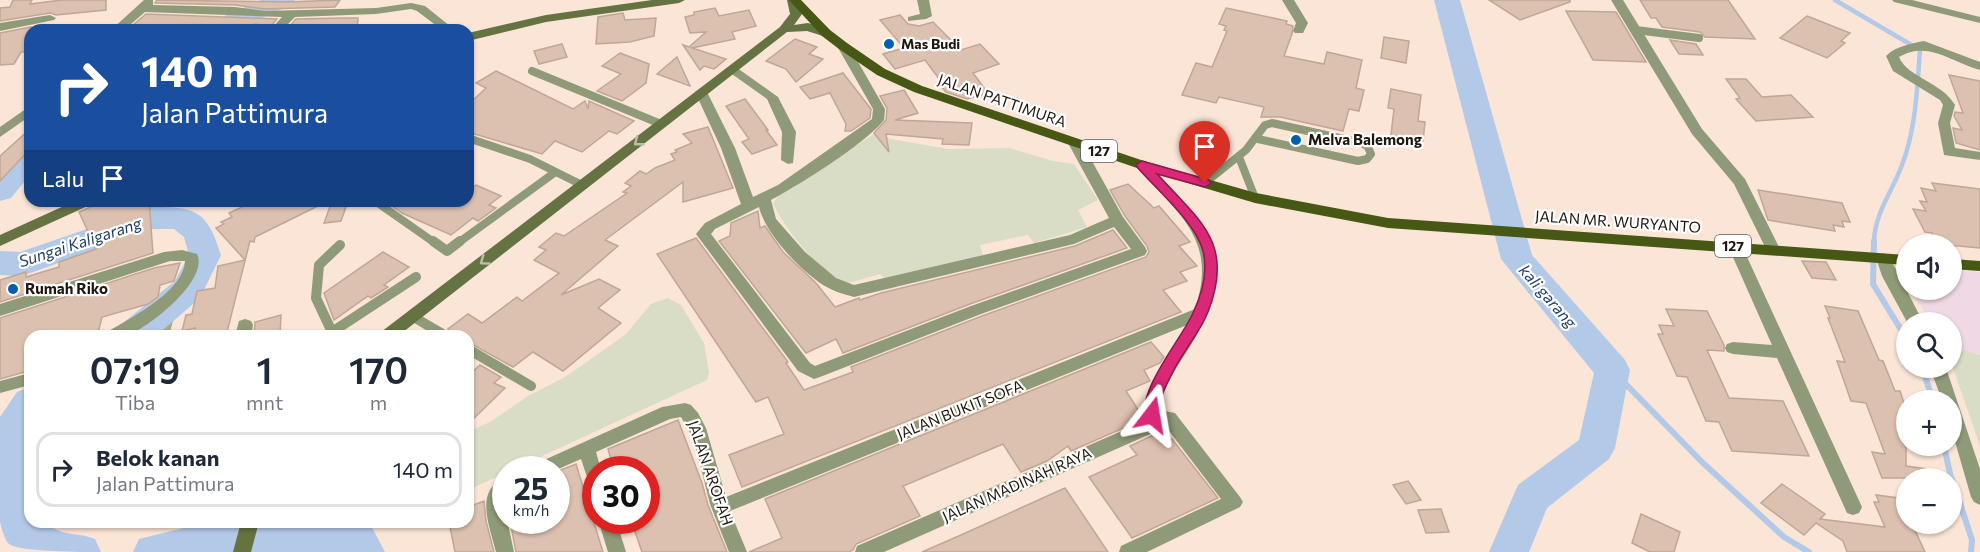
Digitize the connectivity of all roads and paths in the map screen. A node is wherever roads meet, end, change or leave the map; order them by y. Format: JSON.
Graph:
{"nodes":[{"id":1,"x":152,"y":0,"type":"edge"},
{"id":2,"x":342,"y":0,"type":"edge"},
{"id":3,"x":679,"y":0,"type":"edge"},
{"id":4,"x":794,"y":0,"type":"edge"},
{"id":5,"x":923,"y":0,"type":"edge"},
{"id":6,"x":1287,"y":0,"type":"edge"},
{"id":7,"x":1617,"y":0,"type":"edge"},
{"id":8,"x":1898,"y":0,"type":"edge"},
{"id":9,"x":141,"y":8,"type":"junction"},
{"id":10,"x":335,"y":11,"type":"junction"},
{"id":11,"x":291,"y":13,"type":"junction"},
{"id":12,"x":50,"y":18,"type":"dead end"},
{"id":13,"x":912,"y":19,"type":"dead end"},
{"id":14,"x":1980,"y":20,"type":"edge"},
{"id":15,"x":124,"y":24,"type":"edge"},
{"id":16,"x":281,"y":24,"type":"edge"},
{"id":17,"x":441,"y":24,"type":"edge"},
{"id":18,"x":0,"y":27,"type":"edge"},
{"id":19,"x":784,"y":29,"type":"junction"},
{"id":20,"x":1636,"y":30,"type":"junction"},
{"id":21,"x":1299,"y":31,"type":"dead end"},
{"id":22,"x":826,"y":33,"type":"junction"},
{"id":23,"x":474,"y":36,"type":"edge"},
{"id":24,"x":1699,"y":38,"type":"dead end"},
{"id":25,"x":843,"y":46,"type":"junction"},
{"id":26,"x":1980,"y":66,"type":"edge"},
{"id":27,"x":733,"y":69,"type":"junction"},
{"id":28,"x":532,"y":70,"type":"dead end"},
{"id":29,"x":701,"y":92,"type":"junction"},
{"id":30,"x":24,"y":115,"type":"edge"},
{"id":31,"x":661,"y":124,"type":"junction"},
{"id":32,"x":0,"y":133,"type":"edge"},
{"id":33,"x":1258,"y":139,"type":"junction"},
{"id":34,"x":474,"y":140,"type":"edge"},
{"id":35,"x":1075,"y":143,"type":"junction"},
{"id":36,"x":1980,"y":156,"type":"edge"},
{"id":37,"x":1239,"y":157,"type":"junction"},
{"id":38,"x":788,"y":160,"type":"dead end"},
{"id":39,"x":1142,"y":165,"type":"junction"},
{"id":40,"x":554,"y":173,"type":"junction"},
{"id":41,"x":1205,"y":183,"type":"junction"},
{"id":42,"x":582,"y":184,"type":"junction"},
{"id":43,"x":1255,"y":198,"type":"junction"},
{"id":44,"x":764,"y":200,"type":"junction"},
{"id":45,"x":749,"y":206,"type":"junction"},
{"id":46,"x":74,"y":207,"type":"edge"},
{"id":47,"x":384,"y":207,"type":"edge"},
{"id":48,"x":1117,"y":220,"type":"junction"},
{"id":49,"x":1435,"y":226,"type":"joint"},
{"id":50,"x":5,"y":239,"type":"edge"},
{"id":51,"x":340,"y":244,"type":"dead end"},
{"id":52,"x":1735,"y":246,"type":"junction"},
{"id":53,"x":1773,"y":249,"type":"junction"},
{"id":54,"x":1883,"y":258,"type":"junction"},
{"id":55,"x":1896,"y":259,"type":"edge"},
{"id":56,"x":1962,"y":265,"type":"edge"},
{"id":57,"x":1980,"y":267,"type":"edge"},
{"id":58,"x":416,"y":277,"type":"dead end"},
{"id":59,"x":0,"y":310,"type":"edge"},
{"id":60,"x":1910,"y":312,"type":"edge"},
{"id":61,"x":1201,"y":313,"type":"junction"},
{"id":62,"x":412,"y":316,"type":"junction"},
{"id":63,"x":122,"y":330,"type":"edge"},
{"id":64,"x":331,"y":330,"type":"edge"},
{"id":65,"x":339,"y":330,"type":"edge"},
{"id":66,"x":394,"y":330,"type":"edge"},
{"id":67,"x":436,"y":330,"type":"edge"},
{"id":68,"x":1733,"y":348,"type":"dead end"},
{"id":69,"x":1782,"y":352,"type":"junction"},
{"id":70,"x":474,"y":353,"type":"edge"},
{"id":71,"x":1942,"y":378,"type":"edge"},
{"id":72,"x":24,"y":380,"type":"edge"},
{"id":73,"x":531,"y":386,"type":"dead end"},
{"id":74,"x":0,"y":387,"type":"edge"},
{"id":75,"x":1169,"y":418,"type":"junction"},
{"id":76,"x":586,"y":447,"type":"junction"},
{"id":77,"x":568,"y":456,"type":"edge"},
{"id":78,"x":589,"y":456,"type":"edge"},
{"id":79,"x":1980,"y":497,"type":"edge"},
{"id":80,"x":720,"y":507,"type":"junction"},
{"id":81,"x":1853,"y":507,"type":"dead end"},
{"id":82,"x":248,"y":528,"type":"edge"},
{"id":83,"x":501,"y":534,"type":"edge"},
{"id":84,"x":611,"y":534,"type":"edge"},
{"id":85,"x":242,"y":552,"type":"edge"},
{"id":86,"x":505,"y":552,"type":"edge"},
{"id":87,"x":616,"y":552,"type":"edge"},
{"id":88,"x":738,"y":552,"type":"edge"},
{"id":89,"x":864,"y":552,"type":"edge"},
{"id":90,"x":1128,"y":552,"type":"edge"}],
"edges":[{"from":1,"to":9,"type":"street"},
{"from":2,"to":10,"type":"street"},
{"from":3,"to":23,"type":"main road"},
{"from":4,"to":19,"type":"main road"},
{"from":4,"to":22,"type":"main road","name":"JALAN PATTIMURA","number":"127"},
{"from":5,"to":13,"type":"street"},
{"from":6,"to":21,"type":"street"},
{"from":7,"to":20,"type":"street"},
{"from":8,"to":14,"type":"street"},
{"from":9,"to":11,"type":"street"},
{"from":9,"to":15,"type":"street"},
{"from":10,"to":11,"type":"street"},
{"from":10,"to":17,"type":"street"},
{"from":11,"to":16,"type":"street"},
{"from":12,"to":18,"type":"street"},
{"from":19,"to":22,"type":"main road"},
{"from":19,"to":27,"type":"main road"},
{"from":20,"to":24,"type":"lane"},
{"from":20,"to":53,"type":"street"},
{"from":22,"to":25,"type":"main road","name":"JALAN PATTIMURA","number":"127"},
{"from":25,"to":35,"type":"main road","name":"JALAN PATTIMURA","number":"127"},
{"from":25,"to":44,"type":"street"},
{"from":26,"to":36,"type":"street"},
{"from":27,"to":29,"type":"main road"},
{"from":27,"to":38,"type":"street"},
{"from":28,"to":31,"type":"lane"},
{"from":29,"to":31,"type":"main road"},
{"from":29,"to":45,"type":"street"},
{"from":30,"to":32,"type":"street"},
{"from":31,"to":42,"type":"main road","one_way":true},
{"from":33,"to":33,"type":"lane"},
{"from":33,"to":37,"type":"lane"},
{"from":34,"to":40,"type":"lane"},
{"from":35,"to":39,"type":"main road","name":"JALAN PATTIMURA","number":"127"},
{"from":35,"to":48,"type":"street"},
{"from":37,"to":41,"type":"lane"},
{"from":37,"to":43,"type":"lane"},
{"from":39,"to":41,"type":"main road","name":"JALAN PATTIMURA","number":"127"},
{"from":39,"to":61,"type":"street"},
{"from":40,"to":42,"type":"lane"},
{"from":40,"to":47,"type":"lane"},
{"from":41,"to":43,"type":"main road","name":"JALAN PATTIMURA","number":"127"},
{"from":42,"to":62,"type":"main road","one_way":true},
{"from":43,"to":49,"type":"main road","name":"JALAN PATTIMURA","number":"127"},
{"from":44,"to":45,"type":"street"},
{"from":44,"to":48,"type":"street"},
{"from":45,"to":48,"type":"street"},
{"from":46,"to":50,"type":"main road"},
{"from":49,"to":52,"type":"main road","name":"JALAN MR. WURYANTO","number":"127"},
{"from":51,"to":64,"type":"lane"},
{"from":52,"to":53,"type":"main road","name":"JALAN MR. WURYANTO","number":"127"},
{"from":52,"to":69,"type":"street"},
{"from":53,"to":54,"type":"main road","name":"JALAN MR. WURYANTO","number":"127"},
{"from":54,"to":55,"type":"main road","name":"JALAN MR. WURYANTO","number":"127"},
{"from":54,"to":60,"type":"street"},
{"from":56,"to":57,"type":"main road"},
{"from":58,"to":65,"type":"lane"},
{"from":59,"to":63,"type":"street"},
{"from":61,"to":75,"type":"street"},
{"from":61,"to":80,"type":"street","name":"JALAN BUKIT SOFA"},
{"from":62,"to":66,"type":"main road"},
{"from":62,"to":67,"type":"lane"},
{"from":68,"to":69,"type":"street"},
{"from":69,"to":81,"type":"street"},
{"from":70,"to":73,"type":"lane"},
{"from":71,"to":79,"type":"street"},
{"from":72,"to":74,"type":"street"},
{"from":75,"to":89,"type":"street","name":"JALAN MADINAH RAYA"},
{"from":75,"to":90,"type":"street"},
{"from":76,"to":77,"type":"street","name":"JALAN AROFAH"},
{"from":76,"to":78,"type":"street"},
{"from":76,"to":80,"type":"street","name":"JALAN AROFAH"},
{"from":80,"to":88,"type":"street","name":"JALAN AROFAH"},
{"from":82,"to":85,"type":"main road"},
{"from":83,"to":86,"type":"street"},
{"from":84,"to":87,"type":"street"}]}
